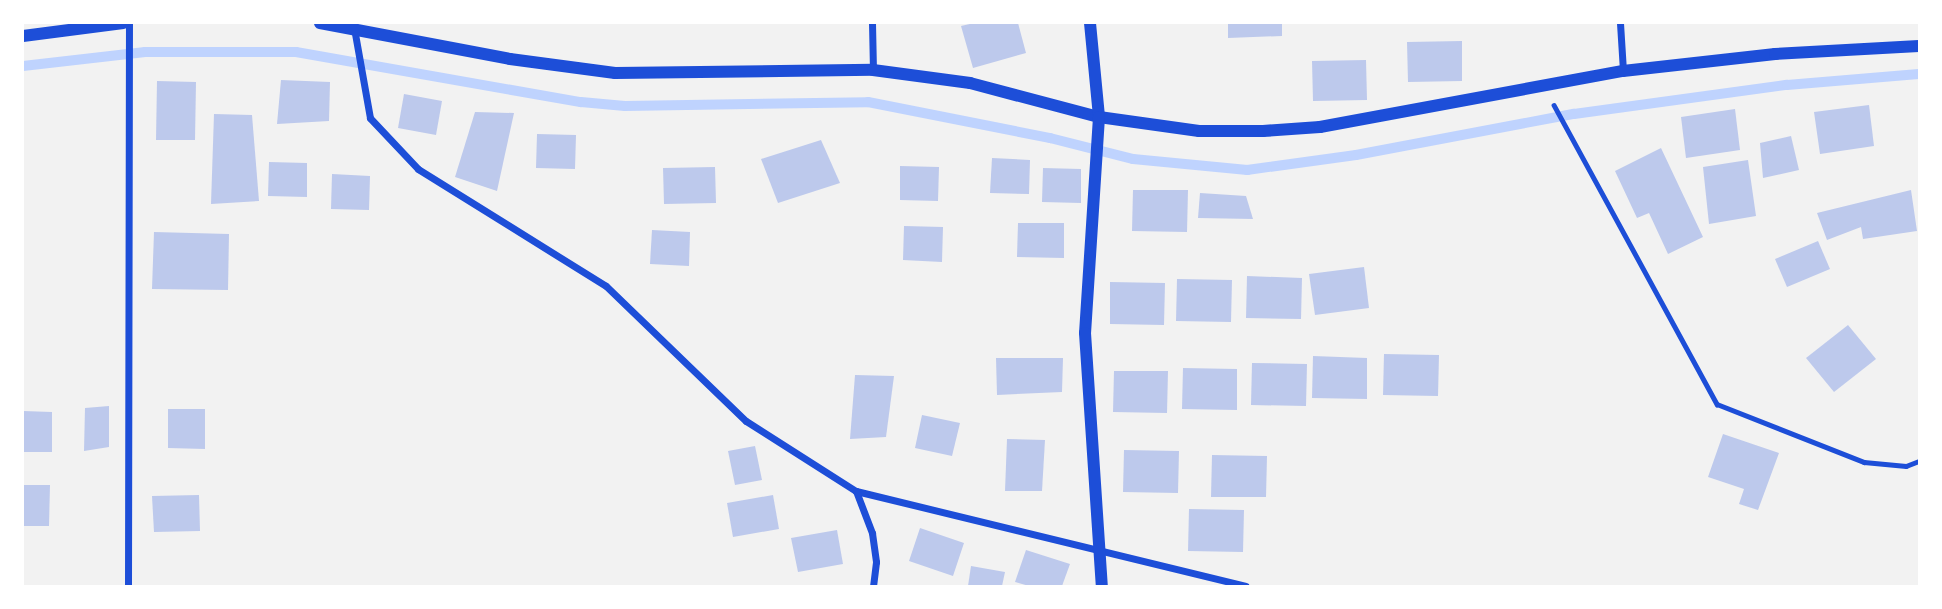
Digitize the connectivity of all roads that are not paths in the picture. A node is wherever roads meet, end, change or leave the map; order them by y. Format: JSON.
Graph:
{"nodes":[{"id":1,"x":123,"y":23,"type":"edge"},
{"id":2,"x":129,"y":23,"type":"edge"},
{"id":3,"x":320,"y":23,"type":"edge"},
{"id":4,"x":872,"y":23,"type":"edge"},
{"id":5,"x":1090,"y":23,"type":"edge"},
{"id":6,"x":1620,"y":23,"type":"edge"},
{"id":7,"x":354,"y":28,"type":"junction"},
{"id":8,"x":23,"y":36,"type":"edge"},
{"id":9,"x":1919,"y":46,"type":"edge"},
{"id":10,"x":873,"y":70,"type":"junction"},
{"id":11,"x":1623,"y":71,"type":"junction"},
{"id":12,"x":1099,"y":117,"type":"junction"},
{"id":13,"x":856,"y":491,"type":"junction"},
{"id":14,"x":1100,"y":550,"type":"junction"},
{"id":15,"x":128,"y":586,"type":"edge"},
{"id":16,"x":873,"y":586,"type":"edge"},
{"id":17,"x":1102,"y":586,"type":"edge"},
{"id":18,"x":1246,"y":586,"type":"edge"}],
"edges":[{"from":1,"to":8,"type":"street"},
{"from":2,"to":15,"type":"street"},
{"from":3,"to":7,"type":"street"},
{"from":4,"to":10,"type":"street"},
{"from":5,"to":12,"type":"street"},
{"from":6,"to":11,"type":"street"},
{"from":7,"to":10,"type":"street"},
{"from":7,"to":13,"type":"street"},
{"from":9,"to":11,"type":"street"},
{"from":10,"to":12,"type":"street"},
{"from":11,"to":12,"type":"street"},
{"from":12,"to":14,"type":"street"},
{"from":13,"to":14,"type":"street"},
{"from":13,"to":16,"type":"street"},
{"from":14,"to":17,"type":"street"},
{"from":14,"to":18,"type":"street"}]}
